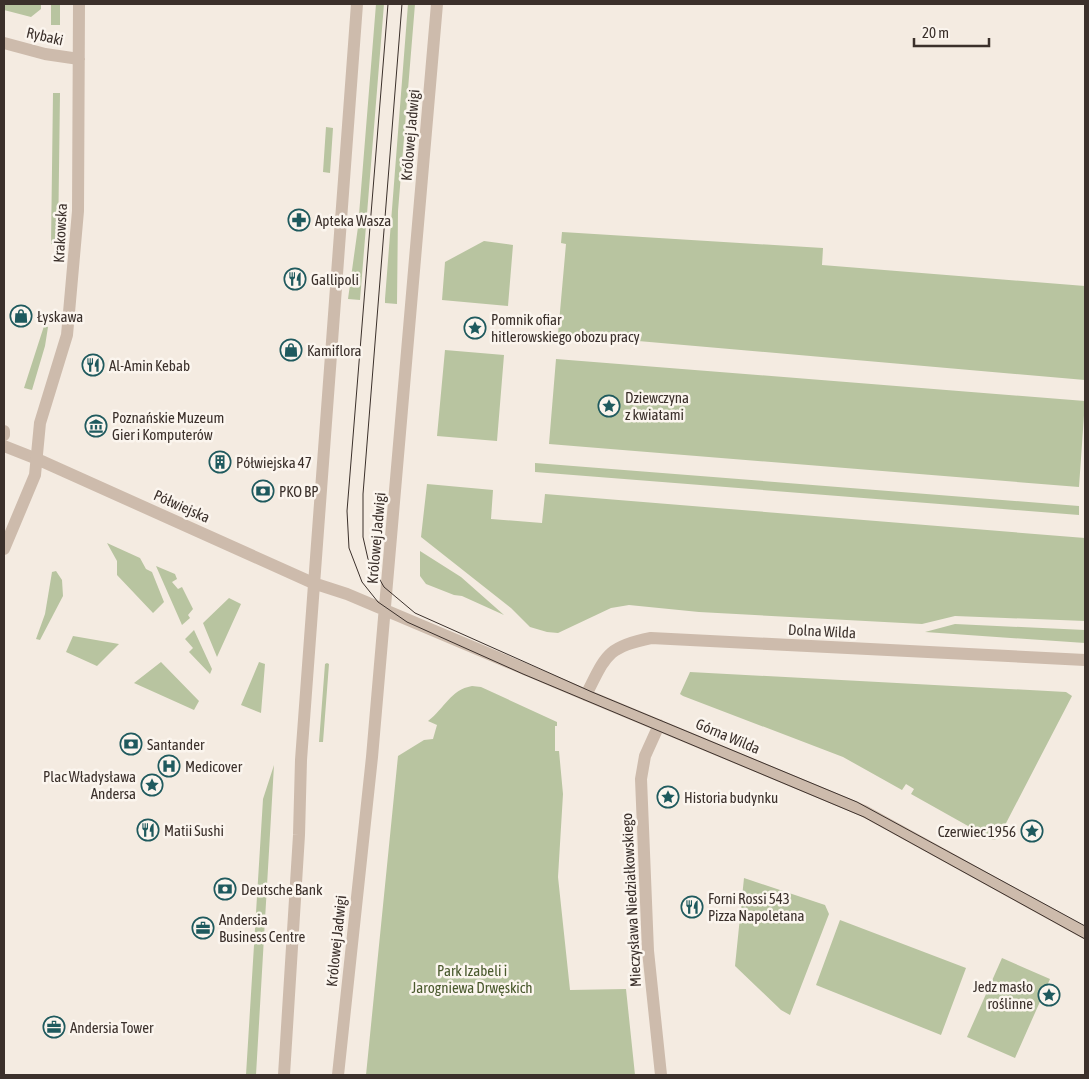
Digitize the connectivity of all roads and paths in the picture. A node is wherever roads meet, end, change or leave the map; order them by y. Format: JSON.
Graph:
{"nodes":[{"id":1,"x":79,"y":4,"type":"edge"},
{"id":2,"x":357,"y":4,"type":"edge"},
{"id":3,"x":437,"y":4,"type":"edge"},
{"id":4,"x":4,"y":43,"type":"edge"},
{"id":5,"x":79,"y":59,"type":"junction"},
{"id":6,"x":4,"y":431,"type":"edge"},
{"id":7,"x":4,"y":435,"type":"edge"},
{"id":8,"x":4,"y":446,"type":"edge"},
{"id":9,"x":37,"y":459,"type":"junction"},
{"id":10,"x":4,"y":549,"type":"edge"},
{"id":11,"x":313,"y":583,"type":"junction"},
{"id":12,"x":347,"y":594,"type":"joint"},
{"id":13,"x":385,"y":611,"type":"junction"},
{"id":14,"x":1085,"y":660,"type":"edge"},
{"id":15,"x":586,"y":695,"type":"junction"},
{"id":16,"x":659,"y":725,"type":"junction"},
{"id":17,"x":1085,"y":933,"type":"edge"},
{"id":18,"x":284,"y":1075,"type":"edge"},
{"id":19,"x":338,"y":1075,"type":"edge"},
{"id":20,"x":661,"y":1075,"type":"edge"}],
"edges":[{"from":1,"to":5,"type":"street","name":"Krakowska"},
{"from":2,"to":11,"type":"street"},
{"from":3,"to":13,"type":"street","name":"Królowej Jadwigi"},
{"from":4,"to":5,"type":"street","name":"Rybaki"},
{"from":5,"to":9,"type":"street","name":"Krakowska"},
{"from":6,"to":7,"type":"street"},
{"from":8,"to":9,"type":"street","name":"Półwiejska"},
{"from":9,"to":10,"type":"street","name":"Krakowska"},
{"from":9,"to":11,"type":"street","name":"Półwiejska"},
{"from":11,"to":12,"type":"street","name":"Półwiejska"},
{"from":11,"to":18,"type":"street"},
{"from":12,"to":13,"type":"street","name":"Górna Wilda"},
{"from":13,"to":15,"type":"street","name":"Górna Wilda"},
{"from":13,"to":19,"type":"street","name":"Królowej Jadwigi"},
{"from":14,"to":15,"type":"street","name":"Dolna Wilda"},
{"from":15,"to":16,"type":"street","name":"Górna Wilda"},
{"from":16,"to":17,"type":"street","name":"Górna Wilda"},
{"from":16,"to":20,"type":"street","name":"Mieczysława Niedziałkowskiego"}]}
